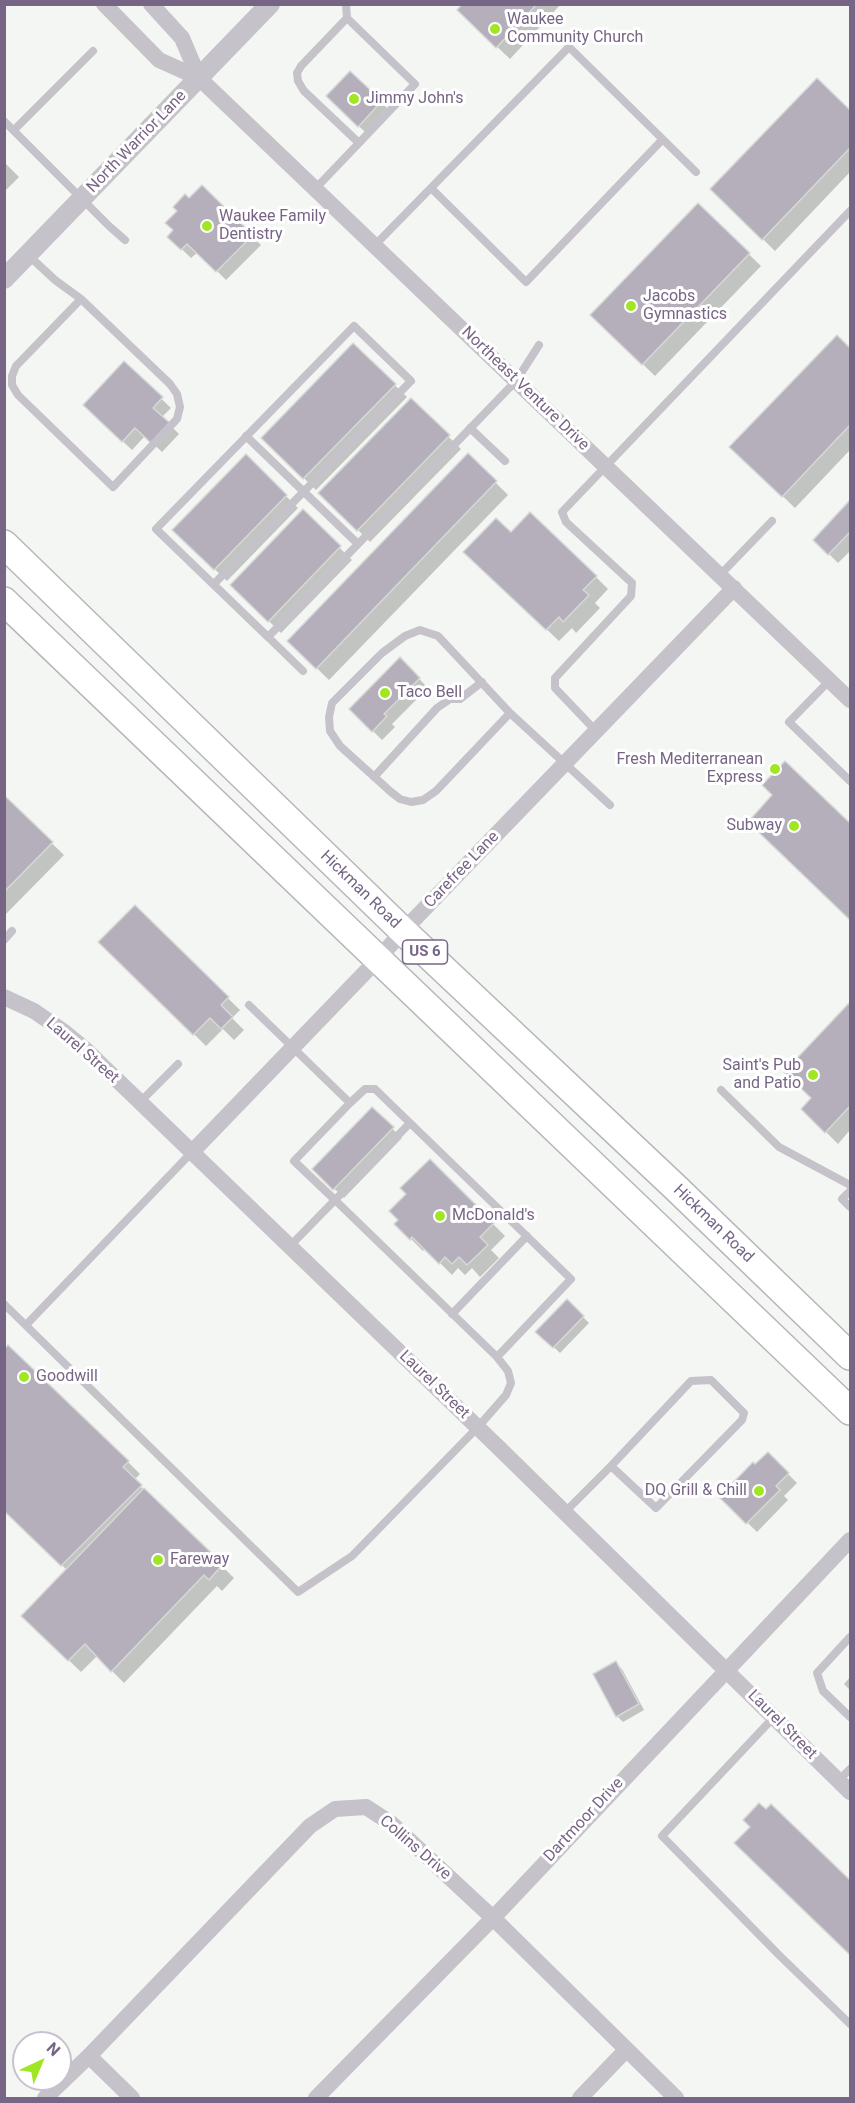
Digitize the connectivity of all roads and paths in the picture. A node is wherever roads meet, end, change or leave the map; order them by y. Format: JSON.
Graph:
{"nodes":[{"id":1,"x":104,"y":4,"type":"edge"},
{"id":2,"x":151,"y":4,"type":"edge"},
{"id":3,"x":270,"y":4,"type":"edge"},
{"id":4,"x":346,"y":4,"type":"edge"},
{"id":5,"x":347,"y":18,"type":"junction"},
{"id":6,"x":93,"y":51,"type":"dead end"},
{"id":7,"x":199,"y":78,"type":"junction"},
{"id":8,"x":4,"y":121,"type":"edge"},
{"id":9,"x":14,"y":130,"type":"junction"},
{"id":10,"x":662,"y":140,"type":"junction"},
{"id":11,"x":359,"y":143,"type":"junction"},
{"id":12,"x":696,"y":172,"type":"dead end"},
{"id":13,"x":430,"y":188,"type":"junction"},
{"id":14,"x":315,"y":189,"type":"junction"},
{"id":15,"x":82,"y":199,"type":"junction"},
{"id":16,"x":850,"y":212,"type":"edge"},
{"id":17,"x":126,"y":240,"type":"dead end"},
{"id":18,"x":375,"y":245,"type":"junction"},
{"id":19,"x":28,"y":254,"type":"junction"},
{"id":20,"x":4,"y":279,"type":"edge"},
{"id":21,"x":81,"y":299,"type":"junction"},
{"id":22,"x":539,"y":345,"type":"dead end"},
{"id":23,"x":516,"y":381,"type":"junction"},
{"id":24,"x":470,"y":428,"type":"junction"},
{"id":25,"x":246,"y":436,"type":"junction"},
{"id":26,"x":505,"y":461,"type":"dead end"},
{"id":27,"x":606,"y":466,"type":"junction"},
{"id":28,"x":303,"y":492,"type":"junction"},
{"id":29,"x":772,"y":521,"type":"dead end"},
{"id":30,"x":4,"y":544,"type":"edge"},
{"id":31,"x":358,"y":544,"type":"junction"},
{"id":32,"x":720,"y":575,"type":"junction"},
{"id":33,"x":214,"y":584,"type":"junction"},
{"id":34,"x":734,"y":588,"type":"junction"},
{"id":35,"x":4,"y":601,"type":"edge"},
{"id":36,"x":268,"y":638,"type":"junction"},
{"id":37,"x":303,"y":671,"type":"dead end"},
{"id":38,"x":830,"y":680,"type":"junction"},
{"id":39,"x":482,"y":682,"type":"junction"},
{"id":40,"x":850,"y":700,"type":"edge"},
{"id":41,"x":510,"y":713,"type":"junction"},
{"id":42,"x":596,"y":730,"type":"junction"},
{"id":43,"x":565,"y":763,"type":"junction"},
{"id":44,"x":374,"y":777,"type":"junction"},
{"id":45,"x":850,"y":781,"type":"edge"},
{"id":46,"x":610,"y":806,"type":"dead end"},
{"id":47,"x":12,"y":931,"type":"dead end"},
{"id":48,"x":403,"y":931,"type":"junction"},
{"id":49,"x":4,"y":940,"type":"edge"},
{"id":50,"x":379,"y":958,"type":"junction"},
{"id":51,"x":4,"y":997,"type":"edge"},
{"id":52,"x":249,"y":1005,"type":"dead end"},
{"id":53,"x":293,"y":1048,"type":"junction"},
{"id":54,"x":178,"y":1064,"type":"dead end"},
{"id":55,"x":721,"y":1090,"type":"dead end"},
{"id":56,"x":140,"y":1102,"type":"junction"},
{"id":57,"x":350,"y":1103,"type":"junction"},
{"id":58,"x":410,"y":1123,"type":"junction"},
{"id":59,"x":192,"y":1152,"type":"junction"},
{"id":60,"x":850,"y":1185,"type":"edge"},
{"id":61,"x":850,"y":1191,"type":"edge"},
{"id":62,"x":335,"y":1200,"type":"junction"},
{"id":63,"x":850,"y":1207,"type":"edge"},
{"id":64,"x":526,"y":1236,"type":"junction"},
{"id":65,"x":290,"y":1246,"type":"junction"},
{"id":66,"x":4,"y":1304,"type":"edge"},
{"id":67,"x":452,"y":1314,"type":"junction"},
{"id":68,"x":26,"y":1325,"type":"junction"},
{"id":69,"x":850,"y":1356,"type":"edge"},
{"id":70,"x":497,"y":1357,"type":"junction"},
{"id":71,"x":850,"y":1412,"type":"edge"},
{"id":72,"x":478,"y":1427,"type":"junction"},
{"id":73,"x":611,"y":1466,"type":"junction"},
{"id":74,"x":565,"y":1512,"type":"junction"},
{"id":75,"x":850,"y":1540,"type":"edge"},
{"id":76,"x":850,"y":1637,"type":"edge"},
{"id":77,"x":727,"y":1669,"type":"junction"},
{"id":78,"x":774,"y":1717,"type":"junction"},
{"id":79,"x":850,"y":1717,"type":"edge"},
{"id":80,"x":847,"y":1780,"type":"edge"},
{"id":81,"x":493,"y":1918,"type":"junction"},
{"id":82,"x":850,"y":2024,"type":"edge"},
{"id":83,"x":626,"y":2050,"type":"junction"},
{"id":84,"x":89,"y":2056,"type":"junction"},
{"id":85,"x":45,"y":2098,"type":"edge"},
{"id":86,"x":132,"y":2098,"type":"edge"},
{"id":87,"x":316,"y":2098,"type":"edge"},
{"id":88,"x":580,"y":2098,"type":"edge"},
{"id":89,"x":676,"y":2098,"type":"edge"}],
"edges":[{"from":1,"to":7,"type":"street"},
{"from":2,"to":7,"type":"street"},
{"from":3,"to":7,"type":"street","name":"North Warrior Lane"},
{"from":4,"to":5,"type":"lane"},
{"from":5,"to":11,"type":"lane"},
{"from":5,"to":11,"type":"lane"},
{"from":6,"to":9,"type":"lane"},
{"from":7,"to":14,"type":"street","name":"Northeast Venture Drive"},
{"from":7,"to":15,"type":"street","name":"North Warrior Lane"},
{"from":8,"to":9,"type":"lane"},
{"from":9,"to":15,"type":"lane"},
{"from":10,"to":12,"type":"lane"},
{"from":10,"to":13,"type":"lane"},
{"from":10,"to":13,"type":"lane"},
{"from":11,"to":14,"type":"lane"},
{"from":13,"to":18,"type":"lane"},
{"from":14,"to":18,"type":"street","name":"Northeast Venture Drive"},
{"from":15,"to":17,"type":"lane"},
{"from":15,"to":19,"type":"street","name":"North Warrior Lane"},
{"from":16,"to":27,"type":"lane"},
{"from":18,"to":23,"type":"street","name":"Northeast Venture Drive"},
{"from":19,"to":20,"type":"street","name":"North Warrior Lane"},
{"from":19,"to":21,"type":"lane"},
{"from":21,"to":21,"type":"lane"},
{"from":22,"to":23,"type":"lane"},
{"from":23,"to":24,"type":"lane"},
{"from":23,"to":27,"type":"street","name":"Northeast Venture Drive"},
{"from":24,"to":26,"type":"lane"},
{"from":24,"to":31,"type":"lane"},
{"from":25,"to":28,"type":"lane"},
{"from":25,"to":28,"type":"lane"},
{"from":25,"to":33,"type":"lane"},
{"from":27,"to":32,"type":"street","name":"Northeast Venture Drive"},
{"from":27,"to":42,"type":"lane"},
{"from":28,"to":31,"type":"lane"},
{"from":28,"to":33,"type":"lane"},
{"from":29,"to":32,"type":"lane"},
{"from":30,"to":48,"type":"highway","name":"Hickman Road","number":"US 6"},
{"from":31,"to":36,"type":"lane"},
{"from":32,"to":34,"type":"street","name":"Northeast Venture Drive"},
{"from":33,"to":36,"type":"lane"},
{"from":34,"to":38,"type":"street","name":"Northeast Venture Drive"},
{"from":34,"to":42,"type":"street","name":"Carefree Lane"},
{"from":35,"to":50,"type":"highway","number":"US 6"},
{"from":36,"to":37,"type":"lane"},
{"from":38,"to":40,"type":"street","name":"Northeast Venture Drive"},
{"from":38,"to":45,"type":"lane"},
{"from":39,"to":41,"type":"lane"},
{"from":39,"to":44,"type":"lane"},
{"from":39,"to":44,"type":"lane"},
{"from":41,"to":43,"type":"lane"},
{"from":41,"to":44,"type":"lane"},
{"from":42,"to":43,"type":"street","name":"Carefree Lane"},
{"from":43,"to":46,"type":"lane"},
{"from":43,"to":48,"type":"street","name":"Carefree Lane"},
{"from":47,"to":49,"type":"lane"},
{"from":48,"to":50,"type":"street","name":"Carefree Lane"},
{"from":48,"to":69,"type":"highway","name":"Hickman Road","number":"US 6"},
{"from":50,"to":53,"type":"street","name":"Carefree Lane"},
{"from":50,"to":71,"type":"highway","number":"US 6"},
{"from":51,"to":56,"type":"street","name":"Laurel Street"},
{"from":52,"to":53,"type":"lane"},
{"from":53,"to":57,"type":"lane"},
{"from":53,"to":59,"type":"street","name":"Carefree Lane"},
{"from":54,"to":56,"type":"lane"},
{"from":55,"to":60,"type":"lane"},
{"from":56,"to":59,"type":"street","name":"Laurel Street"},
{"from":57,"to":58,"type":"lane"},
{"from":57,"to":62,"type":"lane"},
{"from":58,"to":62,"type":"lane"},
{"from":58,"to":64,"type":"lane"},
{"from":59,"to":65,"type":"street","name":"Laurel Street"},
{"from":59,"to":68,"type":"lane"},
{"from":61,"to":63,"type":"lane"},
{"from":62,"to":65,"type":"lane"},
{"from":62,"to":67,"type":"lane"},
{"from":64,"to":67,"type":"lane"},
{"from":64,"to":70,"type":"lane"},
{"from":65,"to":72,"type":"street","name":"Laurel Street"},
{"from":66,"to":68,"type":"lane"},
{"from":67,"to":70,"type":"lane"},
{"from":68,"to":72,"type":"lane"},
{"from":70,"to":72,"type":"lane"},
{"from":72,"to":74,"type":"street","name":"Laurel Street"},
{"from":73,"to":73,"type":"lane"},
{"from":73,"to":74,"type":"lane"},
{"from":74,"to":77,"type":"street","name":"Laurel Street"},
{"from":75,"to":77,"type":"street","name":"Dartmoor Drive"},
{"from":76,"to":79,"type":"lane"},
{"from":77,"to":78,"type":"street","name":"Laurel Street"},
{"from":77,"to":81,"type":"street","name":"Dartmoor Drive"},
{"from":78,"to":80,"type":"street","name":"Laurel Street"},
{"from":78,"to":82,"type":"lane"},
{"from":81,"to":83,"type":"street","name":"Collins Drive"},
{"from":81,"to":84,"type":"street","name":"Collins Drive"},
{"from":81,"to":87,"type":"street","name":"Dartmoor Drive"},
{"from":83,"to":88,"type":"street"},
{"from":83,"to":89,"type":"street","name":"Collins Drive"},
{"from":84,"to":85,"type":"street","name":"Collins Drive"},
{"from":84,"to":86,"type":"street"}]}
